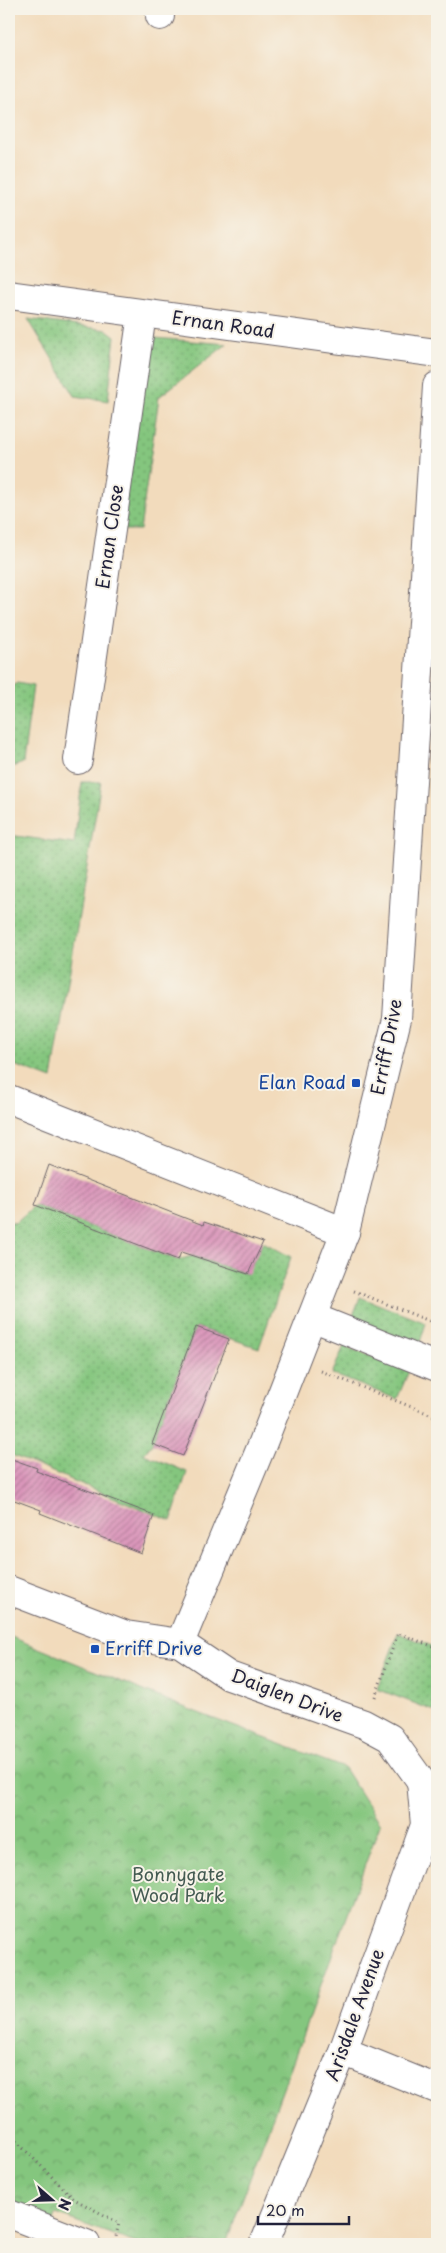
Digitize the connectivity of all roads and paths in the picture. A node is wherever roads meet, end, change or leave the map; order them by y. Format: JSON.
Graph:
{"nodes":[{"id":1,"x":9,"y":295,"type":"edge"},
{"id":2,"x":142,"y":314,"type":"junction"},
{"id":3,"x":437,"y":353,"type":"edge"},
{"id":4,"x":437,"y":386,"type":"edge"},
{"id":5,"x":78,"y":760,"type":"dead end"},
{"id":6,"x":9,"y":1100,"type":"edge"},
{"id":7,"x":345,"y":1232,"type":"junction"},
{"id":8,"x":354,"y":1291,"type":"dead end"},
{"id":9,"x":312,"y":1317,"type":"junction"},
{"id":10,"x":437,"y":1324,"type":"edge"},
{"id":11,"x":437,"y":1367,"type":"edge"},
{"id":12,"x":321,"y":1372,"type":"dead end"},
{"id":13,"x":437,"y":1417,"type":"edge"},
{"id":14,"x":9,"y":1590,"type":"edge"},
{"id":15,"x":180,"y":1643,"type":"junction"},
{"id":16,"x":437,"y":1648,"type":"edge"},
{"id":17,"x":374,"y":1699,"type":"dead end"},
{"id":18,"x":429,"y":1781,"type":"edge"},
{"id":19,"x":343,"y":2051,"type":"junction"},
{"id":20,"x":437,"y":2089,"type":"edge"},
{"id":21,"x":9,"y":2134,"type":"edge"},
{"id":22,"x":9,"y":2214,"type":"edge"},
{"id":23,"x":115,"y":2239,"type":"dead end"},
{"id":24,"x":86,"y":2244,"type":"edge"},
{"id":25,"x":264,"y":2244,"type":"edge"}],
"edges":[{"from":1,"to":2,"type":"street","name":"Ernan Road"},
{"from":2,"to":3,"type":"street","name":"Ernan Road"},
{"from":2,"to":5,"type":"street","name":"Ernan Close"},
{"from":4,"to":7,"type":"street","name":"Erriff Drive"},
{"from":6,"to":7,"type":"street"},
{"from":7,"to":9,"type":"street","name":"Erriff Drive"},
{"from":8,"to":10,"type":"path"},
{"from":9,"to":11,"type":"street"},
{"from":9,"to":15,"type":"street","name":"Erriff Drive"},
{"from":12,"to":13,"type":"path"},
{"from":14,"to":15,"type":"street","name":"Daiglen Drive"},
{"from":15,"to":18,"type":"street","name":"Daiglen Drive"},
{"from":16,"to":17,"type":"path"},
{"from":18,"to":19,"type":"street","name":"Arisdale Avenue"},
{"from":19,"to":20,"type":"street"},
{"from":19,"to":25,"type":"street","name":"Arisdale Avenue"},
{"from":21,"to":23,"type":"path"},
{"from":22,"to":24,"type":"street"}]}
